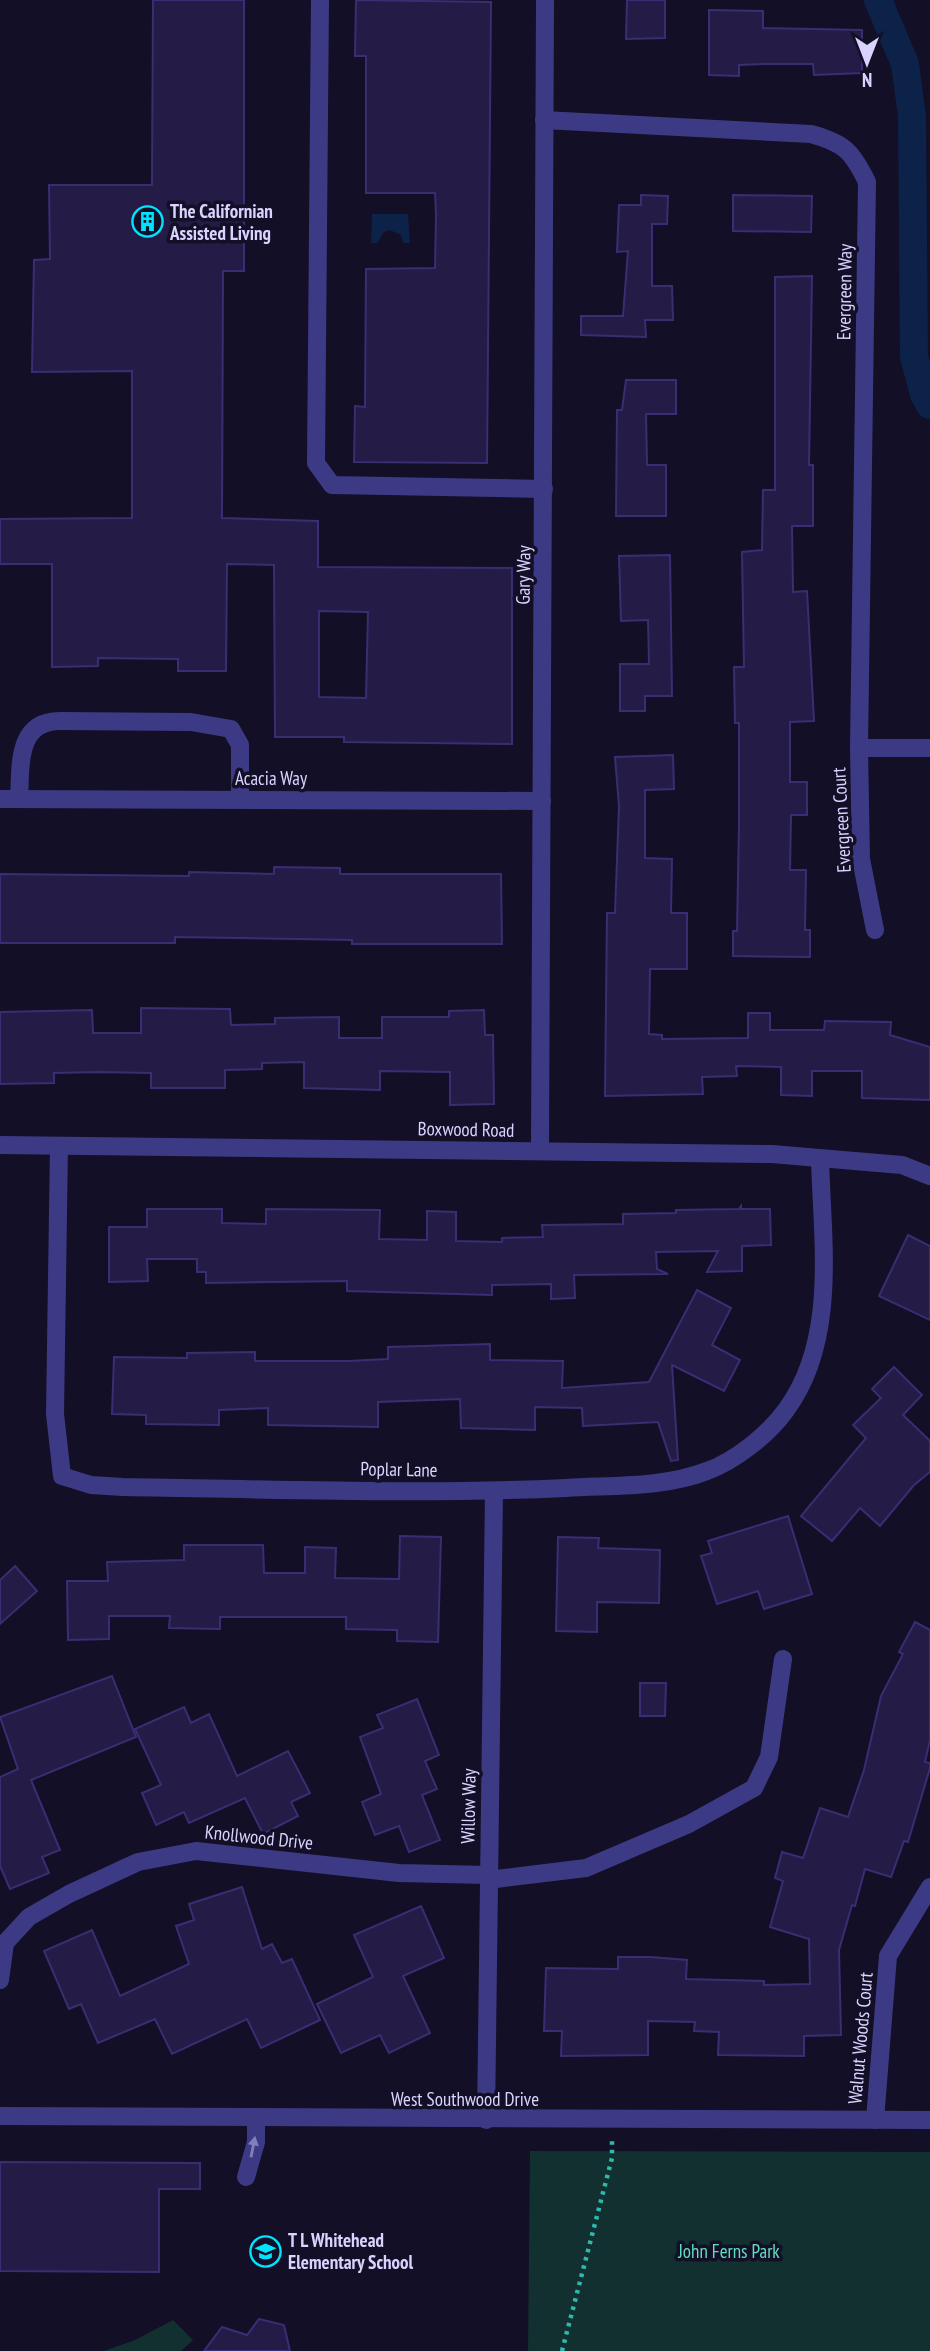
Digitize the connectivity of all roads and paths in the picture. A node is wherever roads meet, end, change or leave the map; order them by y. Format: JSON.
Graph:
{"nodes":[{"id":1,"x":320,"y":0,"type":"edge"},
{"id":2,"x":545,"y":0,"type":"edge"},
{"id":3,"x":544,"y":120,"type":"junction"},
{"id":4,"x":544,"y":489,"type":"junction"},
{"id":5,"x":859,"y":748,"type":"junction"},
{"id":6,"x":930,"y":748,"type":"edge"},
{"id":7,"x":0,"y":799,"type":"edge"},
{"id":8,"x":19,"y":799,"type":"junction"},
{"id":9,"x":240,"y":799,"type":"junction"},
{"id":10,"x":541,"y":801,"type":"junction"},
{"id":11,"x":875,"y":930,"type":"dead end"},
{"id":12,"x":0,"y":1145,"type":"edge"},
{"id":13,"x":59,"y":1146,"type":"junction"},
{"id":14,"x":540,"y":1151,"type":"junction"},
{"id":15,"x":820,"y":1158,"type":"junction"},
{"id":16,"x":930,"y":1176,"type":"edge"},
{"id":17,"x":494,"y":1491,"type":"junction"},
{"id":18,"x":783,"y":1659,"type":"dead end"},
{"id":19,"x":488,"y":1877,"type":"junction"},
{"id":20,"x":930,"y":1887,"type":"edge"},
{"id":21,"x":1,"y":1968,"type":"edge"},
{"id":22,"x":0,"y":2116,"type":"edge"},
{"id":23,"x":256,"y":2117,"type":"junction"},
{"id":24,"x":486,"y":2120,"type":"junction"},
{"id":25,"x":611,"y":2120,"type":"junction"},
{"id":26,"x":875,"y":2120,"type":"junction"},
{"id":27,"x":930,"y":2120,"type":"edge"},
{"id":28,"x":246,"y":2177,"type":"dead end"},
{"id":29,"x":562,"y":2351,"type":"edge"}],
"edges":[{"from":1,"to":4,"type":"street"},
{"from":2,"to":3,"type":"street","name":"Gary Way"},
{"from":3,"to":4,"type":"street","name":"Gary Way"},
{"from":3,"to":5,"type":"street","name":"Evergreen Way"},
{"from":4,"to":10,"type":"street","name":"Gary Way"},
{"from":5,"to":6,"type":"street"},
{"from":5,"to":11,"type":"street","name":"Evergreen Court"},
{"from":7,"to":8,"type":"street","name":"Acacia Way"},
{"from":8,"to":9,"type":"street","name":"Acacia Way"},
{"from":8,"to":9,"type":"street"},
{"from":9,"to":10,"type":"street","name":"Acacia Way"},
{"from":10,"to":14,"type":"street","name":"Gary Way"},
{"from":12,"to":13,"type":"street","name":"Boxwood Road"},
{"from":13,"to":14,"type":"street","name":"Boxwood Road"},
{"from":13,"to":17,"type":"street","name":"Poplar Lane"},
{"from":14,"to":15,"type":"street","name":"Boxwood Road"},
{"from":15,"to":16,"type":"street","name":"Boxwood Road"},
{"from":15,"to":17,"type":"street","name":"Poplar Lane"},
{"from":17,"to":19,"type":"street","name":"Willow Way"},
{"from":18,"to":19,"type":"street","name":"Knollwood Drive"},
{"from":19,"to":21,"type":"street","name":"Knollwood Drive"},
{"from":19,"to":24,"type":"street","name":"Willow Way"},
{"from":20,"to":26,"type":"street","name":"Walnut Woods Court"},
{"from":22,"to":23,"type":"street","name":"West Southwood Drive"},
{"from":23,"to":24,"type":"street","name":"West Southwood Drive"},
{"from":28,"to":23,"type":"street","one_way":true},
{"from":24,"to":25,"type":"street","name":"West Southwood Drive"},
{"from":25,"to":26,"type":"street","name":"West Southwood Drive"},
{"from":25,"to":29,"type":"path"},
{"from":26,"to":27,"type":"street","name":"West Southwood Drive"}]}
